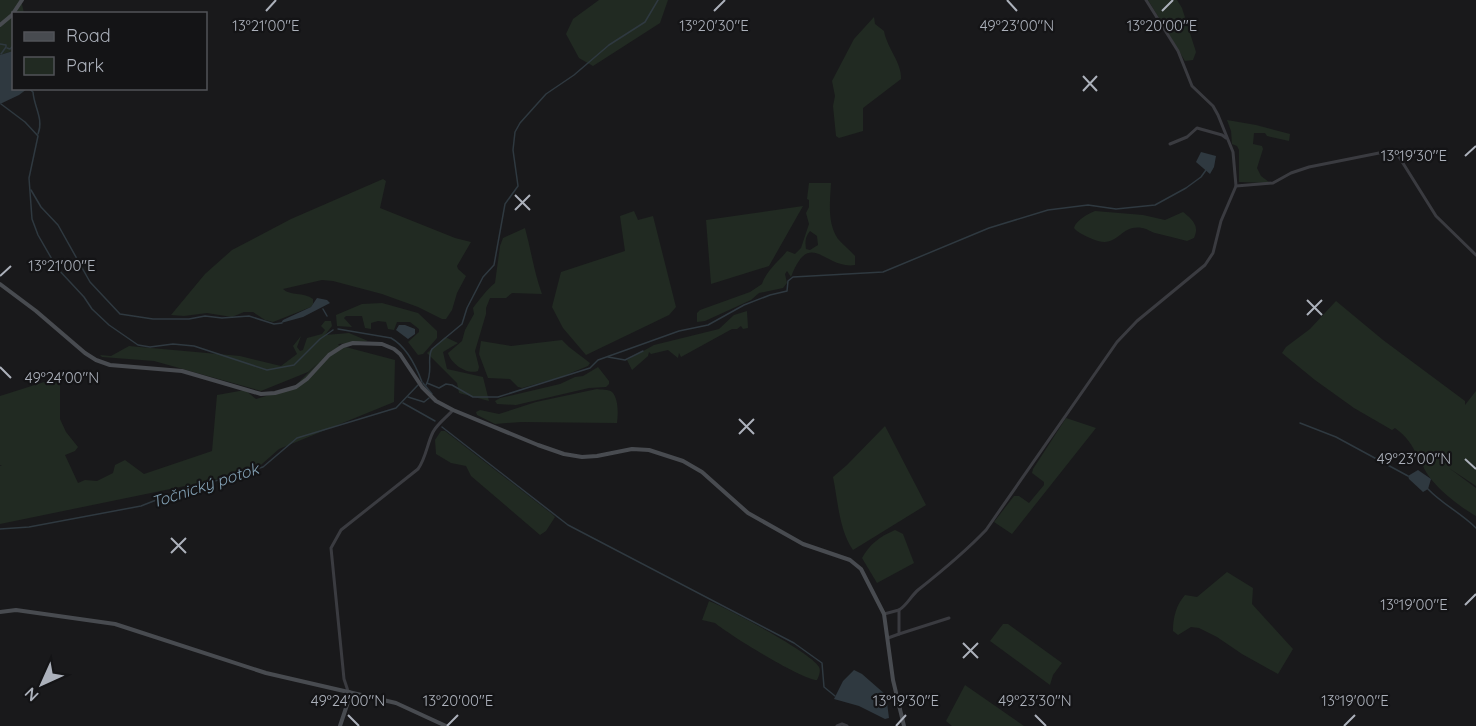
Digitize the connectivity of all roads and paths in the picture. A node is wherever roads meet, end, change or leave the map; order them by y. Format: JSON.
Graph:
{"nodes":[{"id":1,"x":22,"y":0,"type":"edge"},
{"id":2,"x":1146,"y":0,"type":"edge"},
{"id":3,"x":13,"y":12,"type":"edge"},
{"id":4,"x":12,"y":13,"type":"edge"},
{"id":5,"x":0,"y":25,"type":"edge"},
{"id":6,"x":1228,"y":140,"type":"junction"},
{"id":7,"x":1170,"y":144,"type":"dead end"},
{"id":8,"x":1236,"y":186,"type":"junction"},
{"id":9,"x":1476,"y":255,"type":"edge"},
{"id":10,"x":0,"y":284,"type":"edge"},
{"id":11,"x":453,"y":410,"type":"junction"},
{"id":12,"x":899,"y":610,"type":"junction"},
{"id":13,"x":0,"y":612,"type":"edge"},
{"id":14,"x":884,"y":614,"type":"junction"},
{"id":15,"x":950,"y":618,"type":"dead end"},
{"id":16,"x":899,"y":634,"type":"junction"},
{"id":17,"x":888,"y":638,"type":"junction"},
{"id":18,"x":349,"y":692,"type":"junction"},
{"id":19,"x":340,"y":726,"type":"edge"},
{"id":20,"x":446,"y":726,"type":"edge"},
{"id":21,"x":837,"y":726,"type":"edge"},
{"id":22,"x":847,"y":726,"type":"edge"},
{"id":23,"x":904,"y":726,"type":"edge"}],
"edges":[{"from":1,"to":3,"type":"street"},
{"from":2,"to":6,"type":"street"},
{"from":4,"to":5,"type":"street"},
{"from":6,"to":7,"type":"street"},
{"from":6,"to":8,"type":"street"},
{"from":8,"to":9,"type":"street"},
{"from":8,"to":12,"type":"street"},
{"from":10,"to":11,"type":"street"},
{"from":11,"to":14,"type":"street"},
{"from":11,"to":18,"type":"street"},
{"from":12,"to":14,"type":"street"},
{"from":12,"to":16,"type":"street"},
{"from":13,"to":18,"type":"street"},
{"from":14,"to":17,"type":"street"},
{"from":15,"to":16,"type":"street"},
{"from":16,"to":17,"type":"street"},
{"from":17,"to":23,"type":"street"},
{"from":18,"to":19,"type":"street"},
{"from":18,"to":20,"type":"street"},
{"from":21,"to":22,"type":"street"}]}
